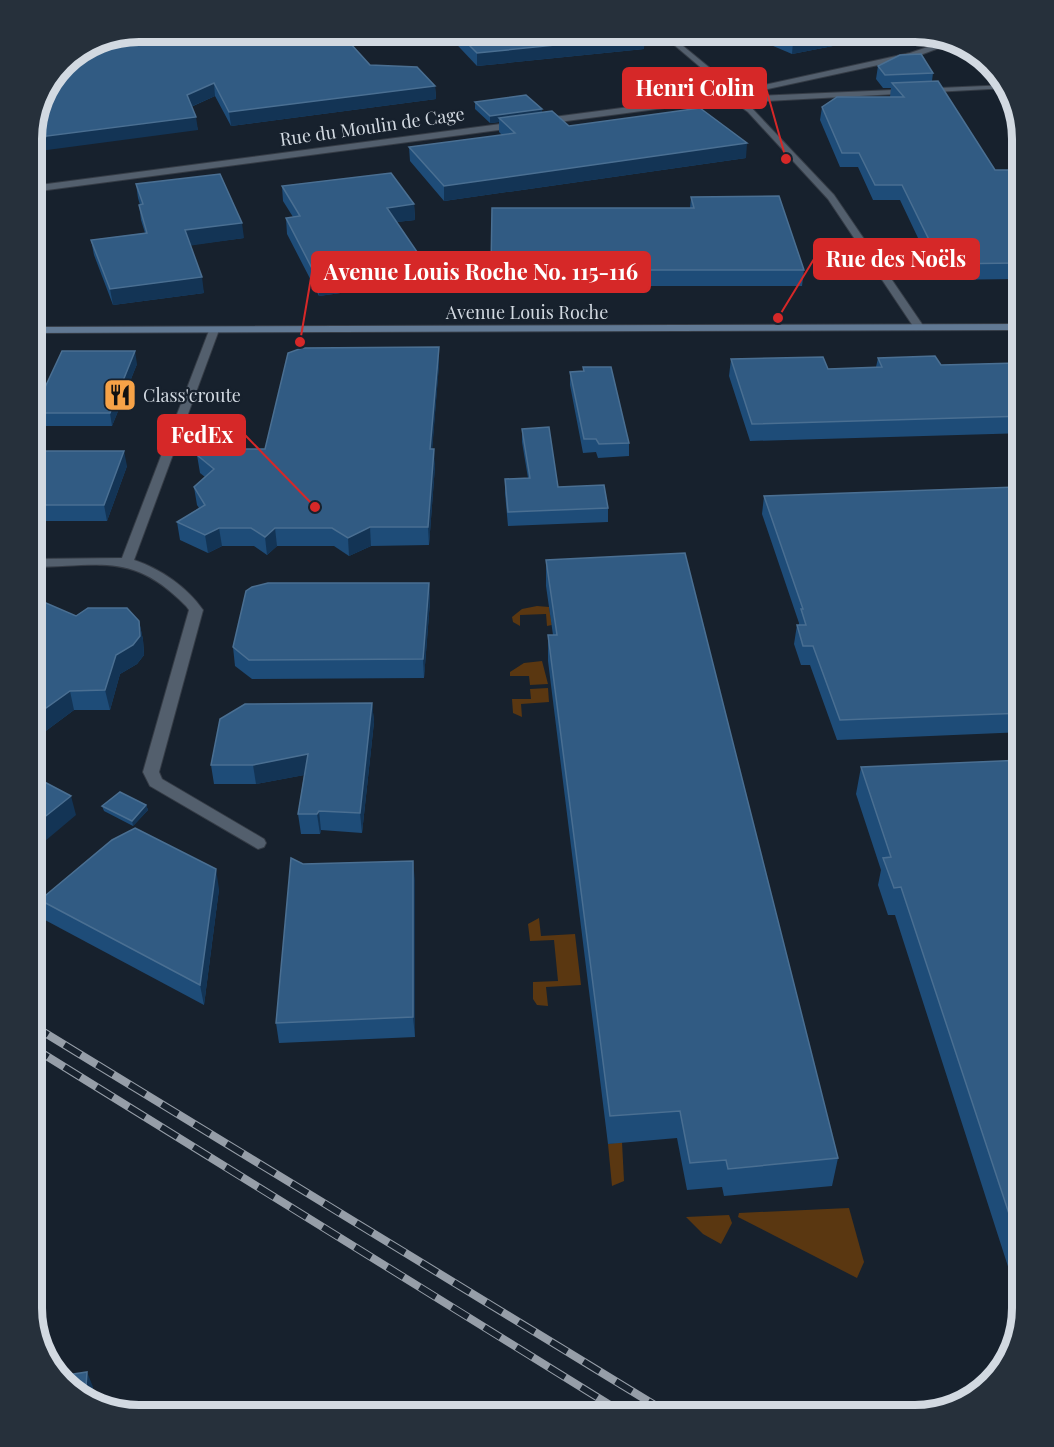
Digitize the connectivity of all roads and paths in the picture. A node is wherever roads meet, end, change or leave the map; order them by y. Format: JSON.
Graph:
{"nodes":[{"id":1,"x":674,"y":42,"type":"edge"},
{"id":2,"x":940,"y":45,"type":"edge"},
{"id":3,"x":996,"y":87,"type":"edge"},
{"id":4,"x":731,"y":89,"type":"junction"},
{"id":5,"x":751,"y":95,"type":"junction"},
{"id":6,"x":718,"y":98,"type":"junction"},
{"id":7,"x":740,"y":102,"type":"junction"},
{"id":8,"x":42,"y":188,"type":"edge"},
{"id":9,"x":919,"y":327,"type":"junction"},
{"id":10,"x":1012,"y":327,"type":"edge"},
{"id":11,"x":42,"y":330,"type":"edge"},
{"id":12,"x":213,"y":330,"type":"junction"},
{"id":13,"x":127,"y":562,"type":"junction"},
{"id":14,"x":42,"y":563,"type":"edge"},
{"id":15,"x":258,"y":843,"type":"dead end"}],
"edges":[{"from":1,"to":4,"type":"street"},
{"from":2,"to":5,"type":"street"},
{"from":3,"to":5,"type":"street"},
{"from":4,"to":5,"type":"street"},
{"from":4,"to":6,"type":"street"},
{"from":5,"to":7,"type":"street"},
{"from":6,"to":7,"type":"street"},
{"from":6,"to":8,"type":"street","name":"Rue du Moulin de Cage"},
{"from":7,"to":9,"type":"street"},
{"from":9,"to":10,"type":"main road","name":"Avenue Louis Roche"},
{"from":9,"to":12,"type":"main road","name":"Avenue Louis Roche"},
{"from":11,"to":12,"type":"main road","name":"Avenue Louis Roche"},
{"from":12,"to":13,"type":"street"},
{"from":13,"to":14,"type":"street"},
{"from":13,"to":15,"type":"street"}]}
